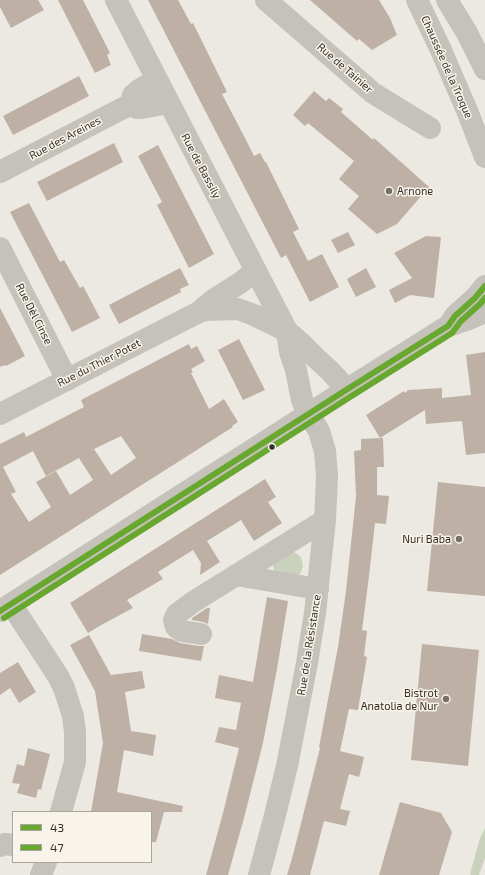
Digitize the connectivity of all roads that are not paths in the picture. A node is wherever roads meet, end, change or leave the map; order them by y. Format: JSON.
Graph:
{"nodes":[{"id":1,"x":116,"y":0,"type":"edge"},
{"id":2,"x":266,"y":0,"type":"edge"},
{"id":3,"x":417,"y":0,"type":"edge"},
{"id":4,"x":447,"y":0,"type":"edge"},
{"id":5,"x":485,"y":69,"type":"edge"},
{"id":6,"x":156,"y":80,"type":"junction"},
{"id":7,"x":168,"y":101,"type":"junction"},
{"id":8,"x":130,"y":104,"type":"junction"},
{"id":9,"x":430,"y":128,"type":"dead end"},
{"id":10,"x":485,"y":157,"type":"edge"},
{"id":11,"x":0,"y":172,"type":"edge"},
{"id":12,"x":0,"y":248,"type":"edge"},
{"id":13,"x":258,"y":277,"type":"junction"},
{"id":14,"x":485,"y":286,"type":"edge"},
{"id":15,"x":238,"y":309,"type":"junction"},
{"id":16,"x":199,"y":312,"type":"junction"},
{"id":17,"x":485,"y":312,"type":"edge"},
{"id":18,"x":448,"y":326,"type":"junction"},
{"id":19,"x":287,"y":331,"type":"junction"},
{"id":20,"x":67,"y":380,"type":"junction"},
{"id":21,"x":346,"y":390,"type":"junction"},
{"id":22,"x":0,"y":414,"type":"edge"},
{"id":23,"x":308,"y":415,"type":"junction"},
{"id":24,"x":326,"y":520,"type":"junction"},
{"id":25,"x":236,"y":575,"type":"junction"},
{"id":26,"x":318,"y":589,"type":"junction"},
{"id":27,"x":5,"y":608,"type":"edge"},
{"id":28,"x":201,"y":634,"type":"dead end"},
{"id":29,"x":61,"y":811,"type":"edge"},
{"id":30,"x":12,"y":845,"type":"edge"},
{"id":31,"x":0,"y":846,"type":"edge"},
{"id":32,"x":46,"y":863,"type":"edge"},
{"id":33,"x":41,"y":875,"type":"edge"},
{"id":34,"x":259,"y":875,"type":"edge"}],
"edges":[{"from":1,"to":6,"type":"street","name":"Rue de Bassily"},
{"from":2,"to":9,"type":"street","name":"Rue de Tainier"},
{"from":3,"to":10,"type":"street","name":"Chaussée de la Troque"},
{"from":4,"to":5,"type":"street"},
{"from":6,"to":7,"type":"street","name":"Rue de Bassily"},
{"from":6,"to":8,"type":"street","name":"Rue des Areines"},
{"from":7,"to":8,"type":"street"},
{"from":7,"to":13,"type":"street","name":"Rue de Bassily"},
{"from":8,"to":11,"type":"street","name":"Rue des Areines"},
{"from":12,"to":20,"type":"street","name":"Rue Dèl Cinse"},
{"from":13,"to":15,"type":"street"},
{"from":13,"to":16,"type":"street","name":"Rue du Thier Potet"},
{"from":13,"to":19,"type":"street","name":"Rue de Bassily"},
{"from":14,"to":18,"type":"street"},
{"from":15,"to":16,"type":"street","name":"Rue du Thier Potet"},
{"from":15,"to":19,"type":"street","name":"Rue du Thier Potet"},
{"from":16,"to":20,"type":"street","name":"Rue du Thier Potet"},
{"from":17,"to":18,"type":"street"},
{"from":18,"to":21,"type":"street"},
{"from":19,"to":21,"type":"street","name":"Rue de Bassily"},
{"from":19,"to":23,"type":"street","name":"Rue de Bassily"},
{"from":20,"to":22,"type":"street","name":"Rue du Thier Potet"},
{"from":21,"to":23,"type":"street"},
{"from":23,"to":24,"type":"street","name":"Rue de la Résistance"},
{"from":23,"to":27,"type":"street"},
{"from":24,"to":25,"type":"street"},
{"from":24,"to":26,"type":"street","name":"Rue de la Résistance"},
{"from":25,"to":26,"type":"street"},
{"from":25,"to":28,"type":"street"},
{"from":26,"to":34,"type":"street","name":"Rue de la Résistance"},
{"from":27,"to":29,"type":"street"},
{"from":30,"to":31,"type":"street"},
{"from":32,"to":33,"type":"street"}]}
